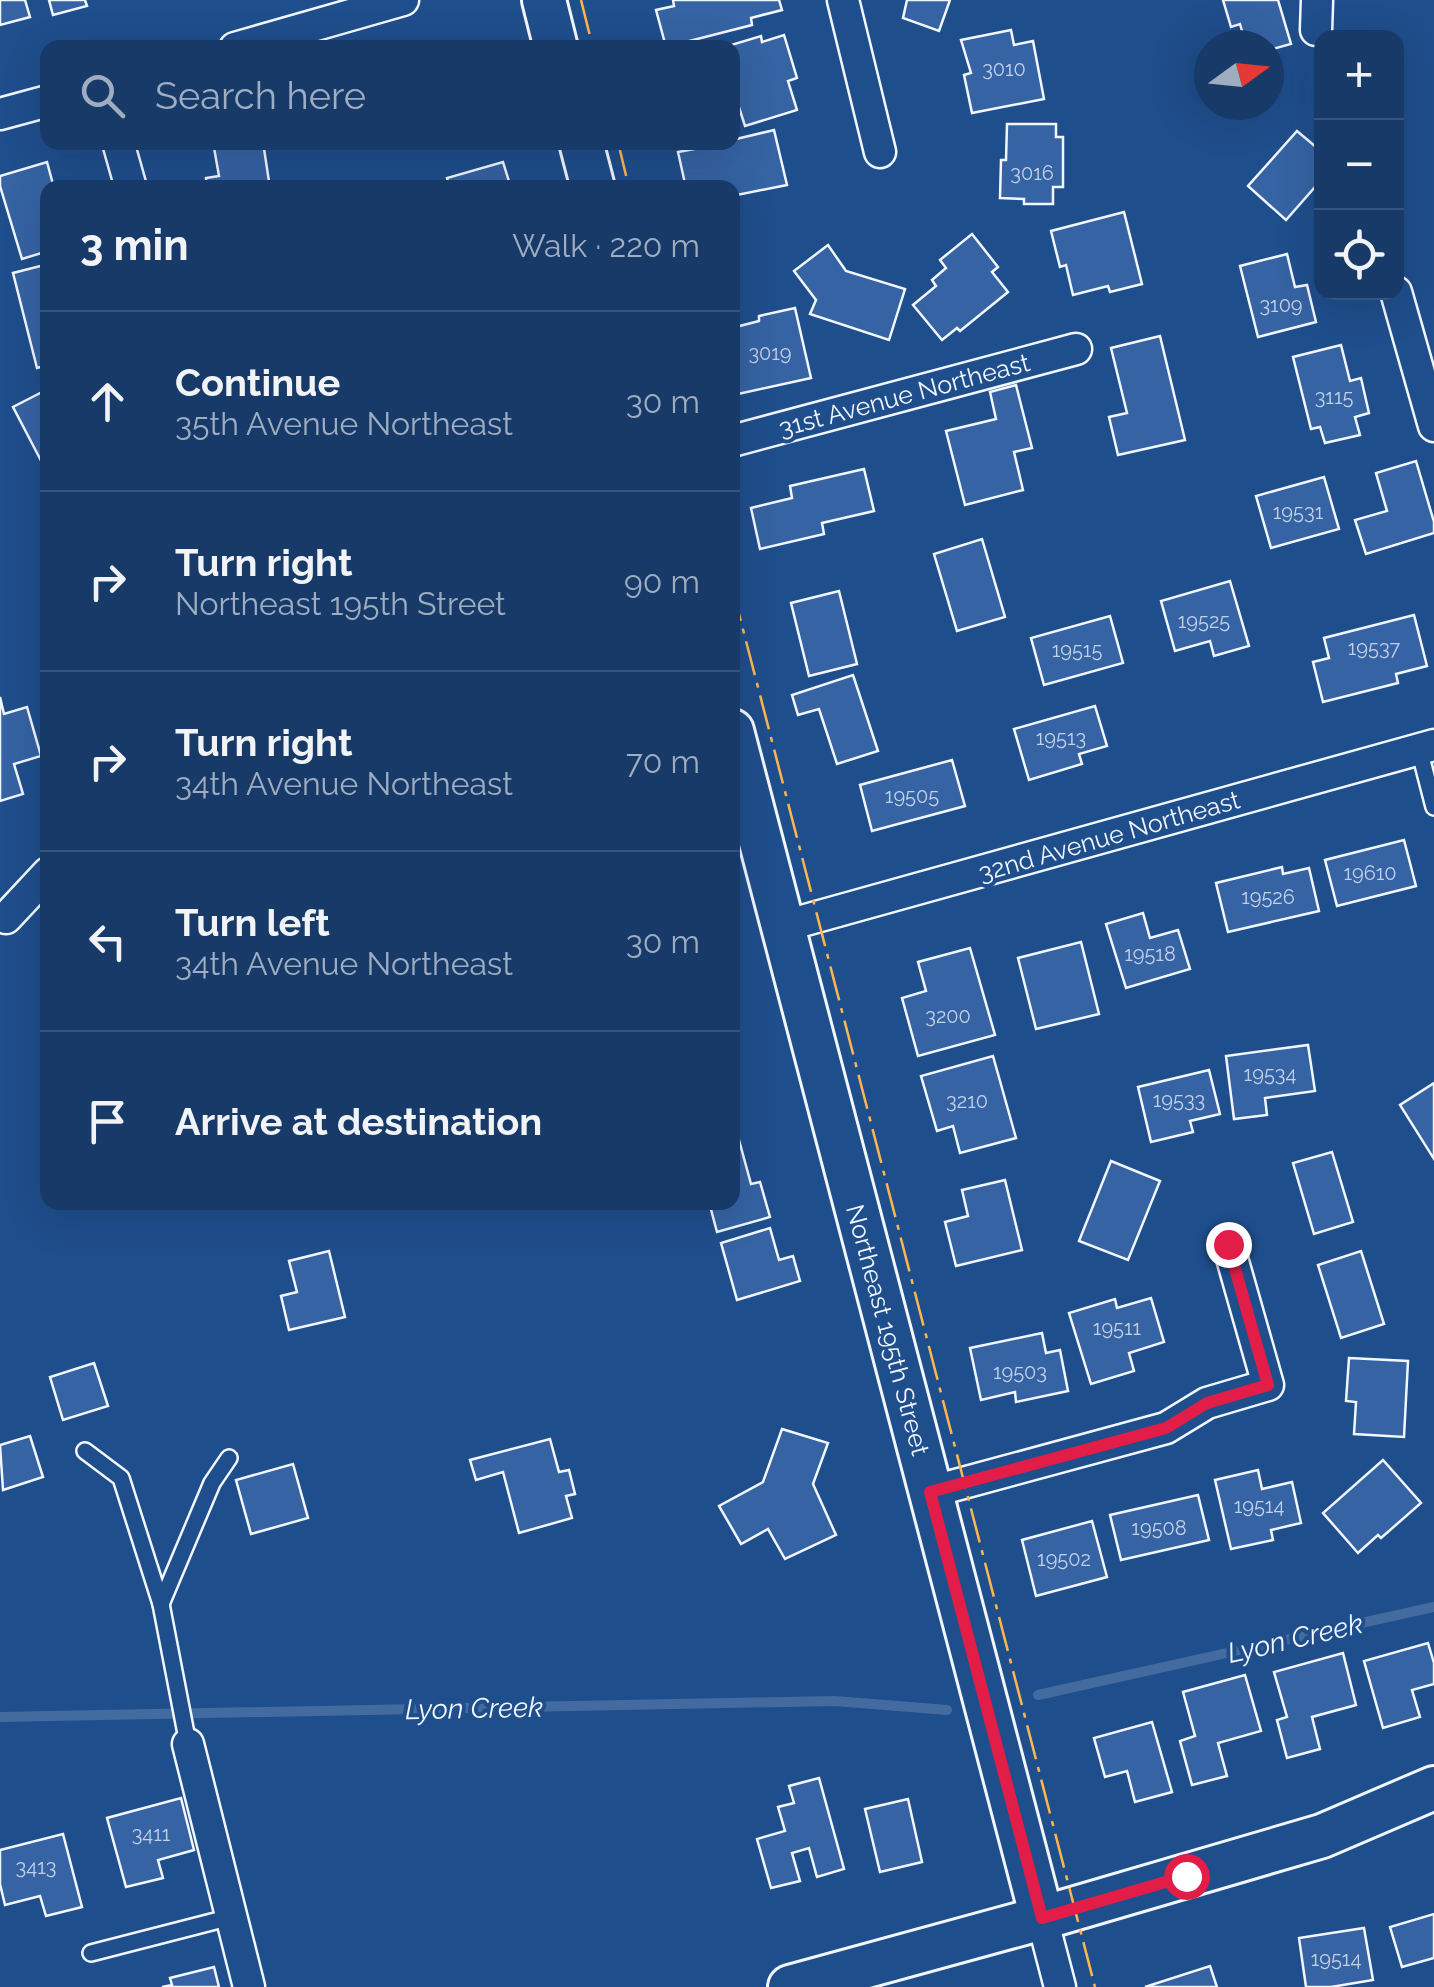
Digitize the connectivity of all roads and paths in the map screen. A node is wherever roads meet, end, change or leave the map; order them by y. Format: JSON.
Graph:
{"nodes":[{"id":1,"x":404,"y":0,"type":"edge"},
{"id":2,"x":544,"y":0,"type":"edge"},
{"id":3,"x":842,"y":0,"type":"edge"},
{"id":4,"x":263,"y":40,"type":"edge"},
{"id":5,"x":554,"y":40,"type":"edge"},
{"id":6,"x":40,"y":103,"type":"edge"},
{"id":7,"x":0,"y":114,"type":"edge"},
{"id":8,"x":120,"y":150,"type":"edge"},
{"id":9,"x":583,"y":150,"type":"edge"},
{"id":10,"x":880,"y":152,"type":"dead end"},
{"id":11,"x":129,"y":180,"type":"edge"},
{"id":12,"x":591,"y":180,"type":"edge"},
{"id":13,"x":1398,"y":300,"type":"edge"},
{"id":14,"x":1076,"y":349,"type":"dead end"},
{"id":15,"x":1434,"y":426,"type":"edge"},
{"id":16,"x":740,"y":439,"type":"edge"},
{"id":17,"x":1427,"y":747,"type":"edge"},
{"id":18,"x":740,"y":761,"type":"edge"},
{"id":19,"x":1434,"y":807,"type":"edge"},
{"id":20,"x":40,"y":882,"type":"edge"},
{"id":21,"x":6,"y":918,"type":"dead end"},
{"id":22,"x":784,"y":926,"type":"junction"},
{"id":23,"x":1228,"y":1244,"type":"dead end"},
{"id":24,"x":85,"y":1450,"type":"dead end"},
{"id":25,"x":229,"y":1458,"type":"dead end"},
{"id":26,"x":930,"y":1492,"type":"junction"},
{"id":27,"x":161,"y":1604,"type":"junction"},
{"id":28,"x":188,"y":1744,"type":"joint"},
{"id":29,"x":1434,"y":1788,"type":"edge"},
{"id":30,"x":231,"y":1917,"type":"junction"},
{"id":31,"x":1042,"y":1918,"type":"junction"},
{"id":32,"x":92,"y":1954,"type":"dead end"},
{"id":33,"x":249,"y":1987,"type":"edge"},
{"id":34,"x":790,"y":1987,"type":"edge"},
{"id":35,"x":1060,"y":1987,"type":"edge"}],
"edges":[{"from":1,"to":4,"type":"street"},
{"from":2,"to":5,"type":"street"},
{"from":3,"to":10,"type":"street"},
{"from":6,"to":7,"type":"street"},
{"from":8,"to":11,"type":"street"},
{"from":9,"to":12,"type":"street"},
{"from":13,"to":15,"type":"street"},
{"from":14,"to":16,"type":"street","name":"31st Avenue Northeast"},
{"from":17,"to":19,"type":"lane"},
{"from":17,"to":22,"type":"street","name":"32nd Avenue Northeast"},
{"from":18,"to":22,"type":"street","name":"Northeast 195th Street"},
{"from":20,"to":21,"type":"street"},
{"from":22,"to":26,"type":"street","name":"Northeast 195th Street"},
{"from":23,"to":26,"type":"street"},
{"from":24,"to":27,"type":"lane"},
{"from":25,"to":27,"type":"lane"},
{"from":26,"to":31,"type":"street","name":"Northeast 195th Street"},
{"from":27,"to":28,"type":"lane"},
{"from":28,"to":30,"type":"street"},
{"from":29,"to":31,"type":"street"},
{"from":30,"to":32,"type":"lane"},
{"from":30,"to":33,"type":"street"},
{"from":31,"to":34,"type":"street"},
{"from":31,"to":35,"type":"street","name":"Northeast 195th Street"}]}
